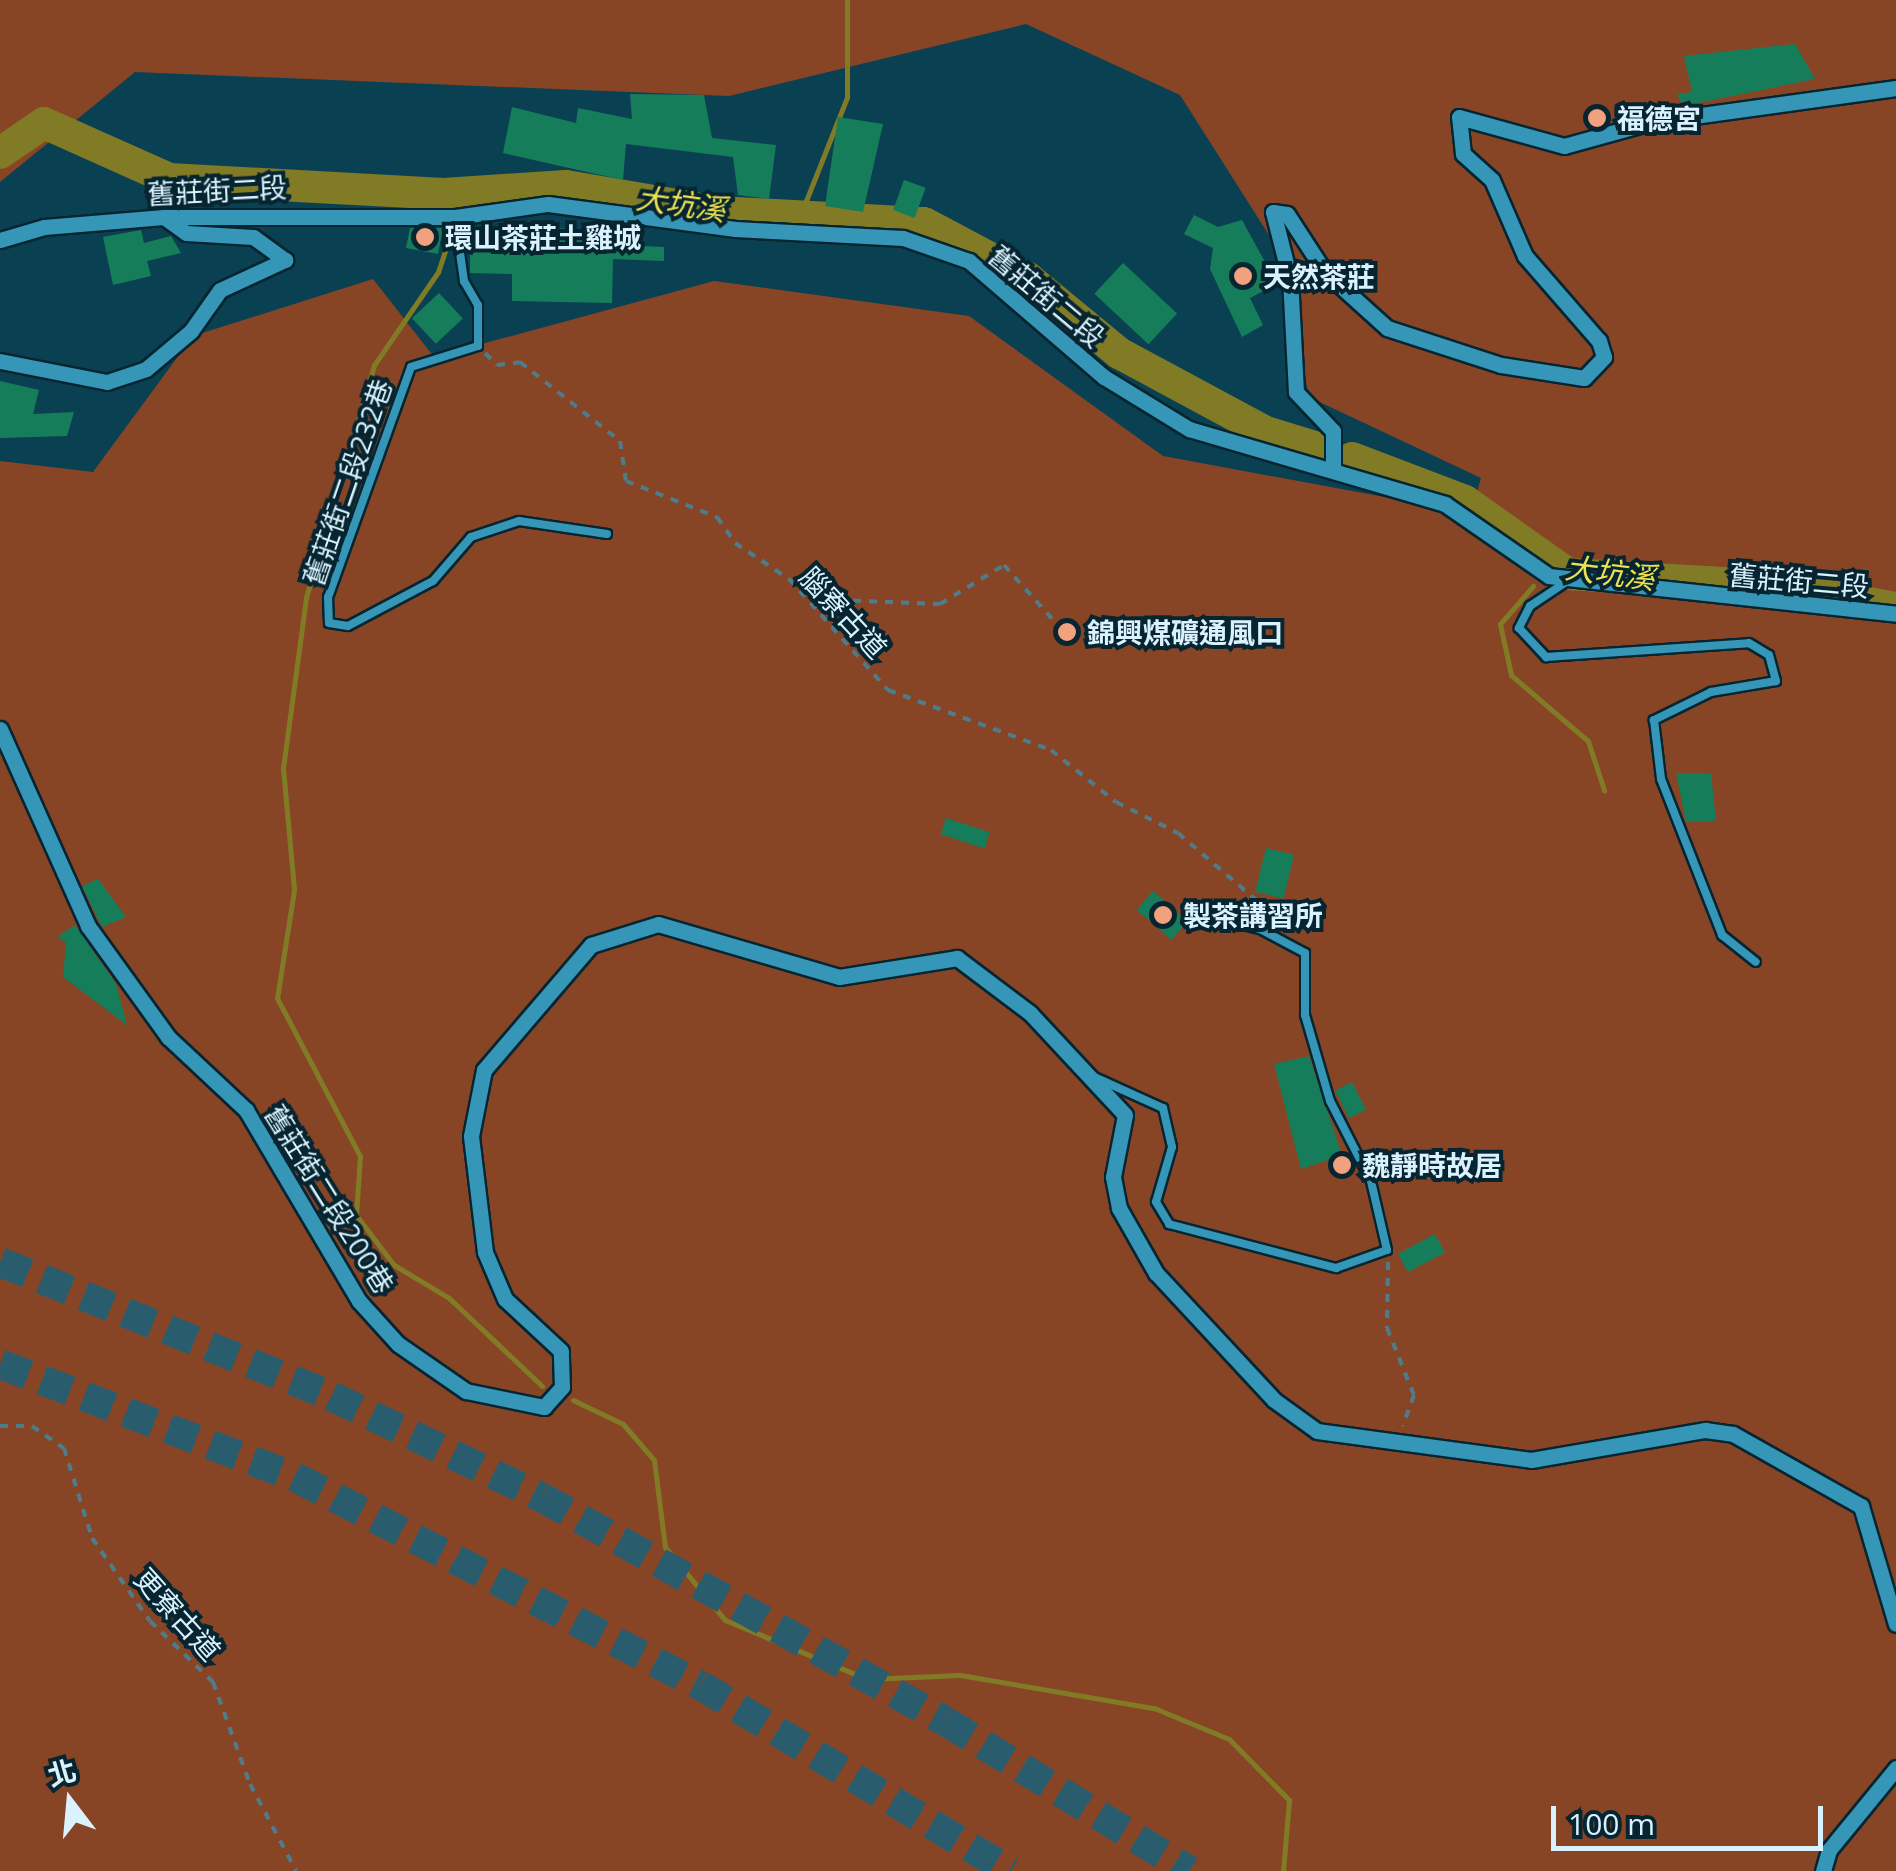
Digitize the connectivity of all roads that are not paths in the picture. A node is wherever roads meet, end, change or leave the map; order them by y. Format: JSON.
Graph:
{"nodes":[{"id":1,"x":1896,"y":88,"type":"edge"},
{"id":2,"x":164,"y":217,"type":"junction"},
{"id":3,"x":450,"y":217,"type":"junction"},
{"id":4,"x":0,"y":240,"type":"edge"},
{"id":5,"x":0,"y":361,"type":"edge"},
{"id":6,"x":1332,"y":468,"type":"junction"},
{"id":7,"x":607,"y":534,"type":"dead end"},
{"id":8,"x":1569,"y":580,"type":"junction"},
{"id":9,"x":1896,"y":614,"type":"edge"},
{"id":10,"x":0,"y":728,"type":"edge"},
{"id":11,"x":1202,"y":915,"type":"dead end"},
{"id":12,"x":1756,"y":962,"type":"dead end"},
{"id":13,"x":1088,"y":1075,"type":"junction"},
{"id":14,"x":1896,"y":1624,"type":"edge"},
{"id":15,"x":1896,"y":1768,"type":"edge"},
{"id":16,"x":1823,"y":1871,"type":"edge"}],
"edges":[{"from":1,"to":6,"type":"street"},
{"from":2,"to":3,"type":"street","name":"舊莊街二段"},
{"from":2,"to":4,"type":"street","name":"舊莊街二段"},
{"from":2,"to":5,"type":"street"},
{"from":3,"to":6,"type":"street","name":"舊莊街二段"},
{"from":3,"to":7,"type":"lane","name":"舊莊街二段232巷"},
{"from":6,"to":8,"type":"street","name":"舊莊街二段"},
{"from":8,"to":9,"type":"street","name":"舊莊街二段"},
{"from":8,"to":12,"type":"lane"},
{"from":10,"to":13,"type":"street","name":"舊莊街二段200巷"},
{"from":11,"to":13,"type":"lane"},
{"from":13,"to":14,"type":"street"},
{"from":15,"to":16,"type":"street"}]}
